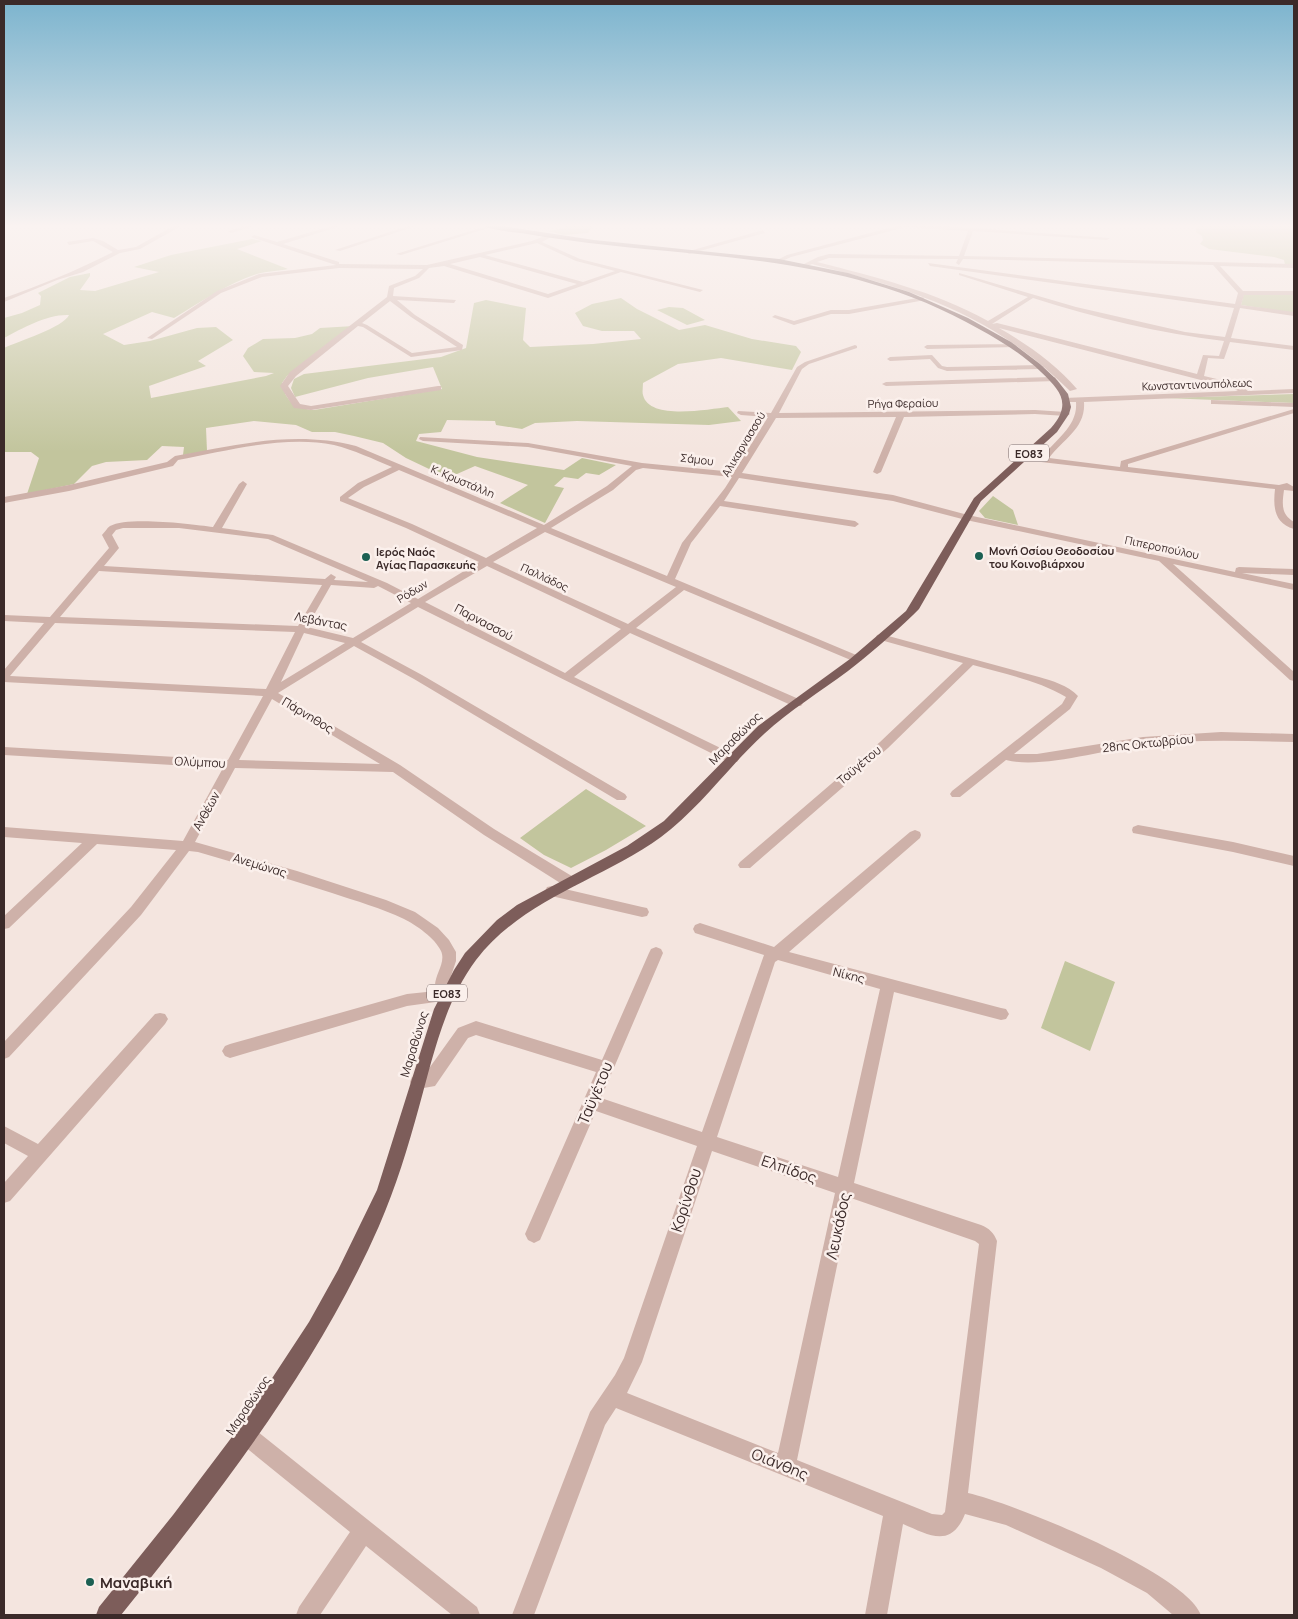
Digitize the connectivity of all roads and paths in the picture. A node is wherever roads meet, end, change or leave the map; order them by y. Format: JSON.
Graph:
{"nodes":[{"id":1,"x":206,"y":301,"type":"edge"},
{"id":2,"x":387,"y":301,"type":"edge"},
{"id":3,"x":394,"y":301,"type":"edge"},
{"id":4,"x":431,"y":301,"type":"edge"},
{"id":5,"x":914,"y":301,"type":"edge"},
{"id":6,"x":926,"y":301,"type":"edge"},
{"id":7,"x":941,"y":301,"type":"edge"},
{"id":8,"x":1026,"y":301,"type":"edge"},
{"id":9,"x":1047,"y":301,"type":"edge"},
{"id":10,"x":1196,"y":301,"type":"edge"},
{"id":11,"x":1239,"y":301,"type":"edge"},
{"id":12,"x":454,"y":302,"type":"dead end"},
{"id":13,"x":1238,"y":306,"type":"junction"},
{"id":14,"x":1294,"y":314,"type":"edge"},
{"id":15,"x":775,"y":317,"type":"dead end"},
{"id":16,"x":356,"y":324,"type":"junction"},
{"id":17,"x":989,"y":324,"type":"junction"},
{"id":18,"x":150,"y":338,"type":"dead end"},
{"id":19,"x":1228,"y":341,"type":"junction"},
{"id":20,"x":1014,"y":346,"type":"junction"},
{"id":21,"x":855,"y":347,"type":"dead end"},
{"id":22,"x":927,"y":347,"type":"dead end"},
{"id":23,"x":1294,"y":348,"type":"edge"},
{"id":24,"x":890,"y":359,"type":"dead end"},
{"id":25,"x":1040,"y":367,"type":"junction"},
{"id":26,"x":1200,"y":377,"type":"junction"},
{"id":27,"x":1054,"y":381,"type":"junction"},
{"id":28,"x":886,"y":384,"type":"dead end"},
{"id":29,"x":438,"y":388,"type":"dead end"},
{"id":30,"x":1073,"y":389,"type":"junction"},
{"id":31,"x":1294,"y":391,"type":"edge"},
{"id":32,"x":1247,"y":393,"type":"junction"},
{"id":33,"x":1066,"y":398,"type":"junction"},
{"id":34,"x":1117,"y":398,"type":"junction"},
{"id":35,"x":1104,"y":399,"type":"junction"},
{"id":36,"x":1080,"y":401,"type":"junction"},
{"id":37,"x":1253,"y":403,"type":"junction"},
{"id":38,"x":1294,"y":405,"type":"edge"},
{"id":39,"x":1294,"y":412,"type":"edge"},
{"id":40,"x":740,"y":413,"type":"dead end"},
{"id":41,"x":901,"y":414,"type":"junction"},
{"id":42,"x":1066,"y":414,"type":"junction"},
{"id":43,"x":773,"y":416,"type":"junction"},
{"id":44,"x":1274,"y":418,"type":"junction"},
{"id":45,"x":423,"y":439,"type":"dead end"},
{"id":46,"x":1024,"y":458,"type":"junction"},
{"id":47,"x":1044,"y":460,"type":"junction"},
{"id":48,"x":642,"y":465,"type":"junction"},
{"id":49,"x":399,"y":467,"type":"junction"},
{"id":50,"x":1124,"y":469,"type":"junction"},
{"id":51,"x":877,"y":472,"type":"dead end"},
{"id":52,"x":738,"y":475,"type":"junction"},
{"id":53,"x":243,"y":484,"type":"dead end"},
{"id":54,"x":1280,"y":487,"type":"junction"},
{"id":55,"x":1294,"y":487,"type":"edge"},
{"id":56,"x":4,"y":500,"type":"edge"},
{"id":57,"x":719,"y":503,"type":"junction"},
{"id":58,"x":966,"y":517,"type":"junction"},
{"id":59,"x":855,"y":524,"type":"dead end"},
{"id":60,"x":1294,"y":526,"type":"edge"},
{"id":61,"x":544,"y":528,"type":"junction"},
{"id":62,"x":216,"y":530,"type":"junction"},
{"id":63,"x":1161,"y":558,"type":"junction"},
{"id":64,"x":486,"y":563,"type":"junction"},
{"id":65,"x":339,"y":566,"type":"junction"},
{"id":66,"x":97,"y":568,"type":"junction"},
{"id":67,"x":1294,"y":572,"type":"edge"},
{"id":68,"x":1231,"y":573,"type":"junction"},
{"id":69,"x":670,"y":580,"type":"junction"},
{"id":70,"x":328,"y":582,"type":"junction"},
{"id":71,"x":384,"y":585,"type":"junction"},
{"id":72,"x":683,"y":586,"type":"junction"},
{"id":73,"x":1294,"y":587,"type":"edge"},
{"id":74,"x":419,"y":602,"type":"junction"},
{"id":75,"x":4,"y":618,"type":"edge"},
{"id":76,"x":52,"y":620,"type":"junction"},
{"id":77,"x":629,"y":629,"type":"junction"},
{"id":78,"x":301,"y":630,"type":"junction"},
{"id":79,"x":881,"y":637,"type":"junction"},
{"id":80,"x":352,"y":642,"type":"junction"},
{"id":81,"x":857,"y":658,"type":"junction"},
{"id":82,"x":970,"y":662,"type":"junction"},
{"id":83,"x":567,"y":677,"type":"junction"},
{"id":84,"x":4,"y":678,"type":"edge"},
{"id":85,"x":1294,"y":678,"type":"edge"},
{"id":86,"x":270,"y":693,"type":"junction"},
{"id":87,"x":797,"y":704,"type":"junction"},
{"id":88,"x":1294,"y":738,"type":"edge"},
{"id":89,"x":4,"y":751,"type":"edge"},
{"id":90,"x":1003,"y":755,"type":"junction"},
{"id":91,"x":733,"y":759,"type":"junction"},
{"id":92,"x":231,"y":764,"type":"junction"},
{"id":93,"x":396,"y":768,"type":"junction"},
{"id":94,"x":956,"y":794,"type":"dead end"},
{"id":95,"x":621,"y":797,"type":"dead end"},
{"id":96,"x":1138,"y":830,"type":"dead end"},
{"id":97,"x":4,"y":832,"type":"edge"},
{"id":98,"x":915,"y":835,"type":"dead end"},
{"id":99,"x":95,"y":838,"type":"junction"},
{"id":100,"x":187,"y":845,"type":"junction"},
{"id":101,"x":1294,"y":861,"type":"edge"},
{"id":102,"x":745,"y":865,"type":"dead end"},
{"id":103,"x":570,"y":882,"type":"junction"},
{"id":104,"x":552,"y":891,"type":"junction"},
{"id":105,"x":642,"y":912,"type":"dead end"},
{"id":106,"x":4,"y":924,"type":"edge"},
{"id":107,"x":700,"y":929,"type":"dead end"},
{"id":108,"x":656,"y":953,"type":"dead end"},
{"id":109,"x":774,"y":953,"type":"junction"},
{"id":110,"x":888,"y":985,"type":"junction"},
{"id":111,"x":445,"y":996,"type":"junction"},
{"id":112,"x":1000,"y":1014,"type":"dead end"},
{"id":113,"x":160,"y":1019,"type":"dead end"},
{"id":114,"x":230,"y":1050,"type":"dead end"},
{"id":115,"x":4,"y":1052,"type":"edge"},
{"id":116,"x":605,"y":1068,"type":"junction"},
{"id":117,"x":418,"y":1082,"type":"junction"},
{"id":118,"x":591,"y":1102,"type":"junction"},
{"id":119,"x":4,"y":1134,"type":"edge"},
{"id":120,"x":706,"y":1140,"type":"junction"},
{"id":121,"x":41,"y":1154,"type":"junction"},
{"id":122,"x":846,"y":1188,"type":"junction"},
{"id":123,"x":4,"y":1195,"type":"edge"},
{"id":124,"x":534,"y":1234,"type":"dead end"},
{"id":125,"x":613,"y":1397,"type":"junction"},
{"id":126,"x":246,"y":1435,"type":"junction"},
{"id":127,"x":785,"y":1467,"type":"junction"},
{"id":128,"x":956,"y":1503,"type":"junction"},
{"id":129,"x":895,"y":1510,"type":"junction"},
{"id":130,"x":364,"y":1530,"type":"junction"},
{"id":131,"x":107,"y":1615,"type":"edge"},
{"id":132,"x":308,"y":1615,"type":"edge"},
{"id":133,"x":469,"y":1615,"type":"edge"},
{"id":134,"x":523,"y":1615,"type":"edge"},
{"id":135,"x":876,"y":1615,"type":"edge"},
{"id":136,"x":1190,"y":1615,"type":"edge"}],
"edges":[{"from":1,"to":18,"type":"street"},
{"from":2,"to":16,"type":"street"},
{"from":3,"to":16,"type":"street"},
{"from":4,"to":12,"type":"street"},
{"from":5,"to":15,"type":"street"},
{"from":6,"to":20,"type":"main road"},
{"from":7,"to":17,"type":"street"},
{"from":8,"to":17,"type":"street"},
{"from":9,"to":19,"type":"street"},
{"from":10,"to":13,"type":"street"},
{"from":11,"to":13,"type":"street"},
{"from":13,"to":14,"type":"street"},
{"from":13,"to":19,"type":"street"},
{"from":16,"to":29,"type":"street"},
{"from":17,"to":26,"type":"street"},
{"from":17,"to":30,"type":"street"},
{"from":19,"to":23,"type":"street"},
{"from":19,"to":26,"type":"street"},
{"from":20,"to":22,"type":"street"},
{"from":20,"to":25,"type":"main road"},
{"from":21,"to":43,"type":"street","name":"Αλικαρνασσού"},
{"from":24,"to":25,"type":"street"},
{"from":25,"to":27,"type":"main road"},
{"from":26,"to":32,"type":"street"},
{"from":27,"to":28,"type":"street"},
{"from":27,"to":30,"type":"street"},
{"from":27,"to":33,"type":"main road"},
{"from":30,"to":35,"type":"street"},
{"from":31,"to":32,"type":"street","name":"Κωνσταντινουπόλεως"},
{"from":32,"to":34,"type":"street","name":"Κωνσταντινουπόλεως"},
{"from":33,"to":35,"type":"street","name":"Κωνσταντινουπόλεως"},
{"from":33,"to":36,"type":"street","name":"Κωνσταντινουπόλεως"},
{"from":33,"to":42,"type":"main road"},
{"from":34,"to":35,"type":"street","name":"Κωνσταντινουπόλεως"},
{"from":34,"to":37,"type":"street"},
{"from":35,"to":36,"type":"street","name":"Κωνσταντινουπόλεως"},
{"from":36,"to":47,"type":"street"},
{"from":37,"to":38,"type":"street"},
{"from":37,"to":44,"type":"street"},
{"from":39,"to":44,"type":"street"},
{"from":40,"to":43,"type":"street","name":"Ρήγα Φεραίου"},
{"from":41,"to":42,"type":"street","name":"Ρήγα Φεραίου"},
{"from":41,"to":43,"type":"street","name":"Ρήγα Φεραίου"},
{"from":41,"to":51,"type":"street"},
{"from":42,"to":46,"type":"main road","name":"Μαραθώνος","number":"ΕΟ83"},
{"from":43,"to":52,"type":"street","name":"Αλικαρνασσού"},
{"from":44,"to":50,"type":"street"},
{"from":45,"to":48,"type":"street","name":"Σάμου"},
{"from":46,"to":47,"type":"street"},
{"from":46,"to":58,"type":"main road","name":"Μαραθώνος","number":"ΕΟ83"},
{"from":47,"to":50,"type":"street"},
{"from":48,"to":52,"type":"street","name":"Σάμου"},
{"from":48,"to":61,"type":"street","name":"Ρόδων"},
{"from":49,"to":56,"type":"street","name":"Κ. Κρυστάλλη"},
{"from":49,"to":61,"type":"street","name":"Κ. Κρυστάλλη"},
{"from":49,"to":64,"type":"street","name":"Παλλάδος"},
{"from":50,"to":54,"type":"street"},
{"from":52,"to":57,"type":"street","name":"Αλικαρνασσού"},
{"from":52,"to":58,"type":"street","name":"Σάμου"},
{"from":53,"to":62,"type":"street"},
{"from":54,"to":55,"type":"street"},
{"from":54,"to":60,"type":"street"},
{"from":57,"to":59,"type":"street"},
{"from":57,"to":69,"type":"street","name":"Αλικαρνασσού"},
{"from":58,"to":63,"type":"street","name":"Πιπεροπούλου"},
{"from":58,"to":79,"type":"main road","name":"Μαραθώνος","number":"ΕΟ83"},
{"from":61,"to":64,"type":"street","name":"Ρόδων"},
{"from":61,"to":69,"type":"street","name":"Κ. Κρυστάλλη"},
{"from":62,"to":65,"type":"street","name":"Παρνασσού"},
{"from":62,"to":66,"type":"street"},
{"from":63,"to":68,"type":"street","name":"Πιπεροπούλου"},
{"from":63,"to":85,"type":"street"},
{"from":64,"to":74,"type":"street","name":"Ρόδων"},
{"from":64,"to":77,"type":"street","name":"Παλλάδος"},
{"from":65,"to":70,"type":"street","name":"Ανθέων"},
{"from":65,"to":71,"type":"street","name":"Παρνασσού"},
{"from":66,"to":70,"type":"street"},
{"from":66,"to":76,"type":"street"},
{"from":67,"to":68,"type":"street"},
{"from":68,"to":73,"type":"street","name":"Πιπεροπούλου"},
{"from":69,"to":72,"type":"street","name":"Κ. Κρυστάλλη"},
{"from":70,"to":71,"type":"street"},
{"from":70,"to":78,"type":"street","name":"Ανθέων"},
{"from":71,"to":74,"type":"street","name":"Παρνασσού"},
{"from":72,"to":77,"type":"street"},
{"from":72,"to":81,"type":"street","name":"Κ. Κρυστάλλη"},
{"from":74,"to":80,"type":"street","name":"Ρόδων"},
{"from":74,"to":83,"type":"street","name":"Παρνασσού"},
{"from":75,"to":76,"type":"street","name":"Λεβάντας"},
{"from":76,"to":78,"type":"street","name":"Λεβάντας"},
{"from":76,"to":84,"type":"street"},
{"from":77,"to":83,"type":"street"},
{"from":77,"to":87,"type":"street","name":"Παλλάδος"},
{"from":78,"to":80,"type":"street","name":"Λεβάντας"},
{"from":78,"to":86,"type":"street","name":"Ανθέων"},
{"from":79,"to":81,"type":"main road","name":"Μαραθώνος","number":"ΕΟ83"},
{"from":79,"to":82,"type":"street"},
{"from":80,"to":86,"type":"street","name":"Ρόδων"},
{"from":80,"to":95,"type":"street","name":"Λεβάντας"},
{"from":81,"to":87,"type":"main road","name":"Μαραθώνος","number":"ΕΟ83"},
{"from":82,"to":90,"type":"street"},
{"from":82,"to":102,"type":"street","name":"Ταϋγέτου"},
{"from":83,"to":91,"type":"street","name":"Παρνασσού"},
{"from":84,"to":86,"type":"street","name":"Πάρνηθος"},
{"from":86,"to":92,"type":"street","name":"Ανθέων"},
{"from":86,"to":93,"type":"street","name":"Πάρνηθος"},
{"from":87,"to":91,"type":"main road","name":"Μαραθώνος","number":"ΕΟ83"},
{"from":88,"to":90,"type":"street","name":"28ης Οκτωβρίου"},
{"from":89,"to":92,"type":"street","name":"Ολύμπου"},
{"from":90,"to":94,"type":"street"},
{"from":91,"to":103,"type":"main road","name":"Μαραθώνος","number":"ΕΟ83"},
{"from":92,"to":93,"type":"street","name":"Ολύμπου"},
{"from":92,"to":100,"type":"street","name":"Ανθέων"},
{"from":93,"to":103,"type":"street","name":"Πάρνηθος"},
{"from":96,"to":101,"type":"street"},
{"from":97,"to":99,"type":"street","name":"Ανεμώνας"},
{"from":98,"to":109,"type":"street","name":"Κορίνθου"},
{"from":99,"to":100,"type":"street","name":"Ανεμώνας"},
{"from":99,"to":106,"type":"street"},
{"from":100,"to":111,"type":"street","name":"Ανεμώνας"},
{"from":100,"to":115,"type":"street","name":"Ανθέων"},
{"from":103,"to":104,"type":"main road","name":"Μαραθώνος","number":"ΕΟ83"},
{"from":104,"to":105,"type":"street"},
{"from":104,"to":111,"type":"main road","name":"Μαραθώνος","number":"ΕΟ83"},
{"from":107,"to":109,"type":"street","name":"Νίκης"},
{"from":108,"to":116,"type":"street","name":"Ταϋγέτου"},
{"from":109,"to":110,"type":"street","name":"Νίκης"},
{"from":109,"to":120,"type":"street","name":"Κορίνθου"},
{"from":110,"to":112,"type":"street","name":"Νίκης"},
{"from":110,"to":122,"type":"street","name":"Λευκάδος"},
{"from":111,"to":114,"type":"street"},
{"from":111,"to":117,"type":"main road","name":"Μαραθώνος","number":"ΕΟ83"},
{"from":113,"to":121,"type":"street"},
{"from":116,"to":117,"type":"street"},
{"from":116,"to":118,"type":"street","name":"Ταϋγέτου"},
{"from":117,"to":126,"type":"main road","name":"Μαραθώνος","number":"ΕΟ83"},
{"from":118,"to":120,"type":"street","name":"Ελπίδος"},
{"from":118,"to":124,"type":"street","name":"Ταϋγέτου"},
{"from":119,"to":121,"type":"street"},
{"from":120,"to":122,"type":"street","name":"Ελπίδος"},
{"from":120,"to":125,"type":"street","name":"Κορίνθου"},
{"from":121,"to":123,"type":"street"},
{"from":122,"to":127,"type":"street","name":"Λευκάδος"},
{"from":122,"to":128,"type":"street","name":"Ελπίδος"},
{"from":125,"to":127,"type":"street","name":"Οιάνθης"},
{"from":125,"to":134,"type":"street","name":"Κορίνθου"},
{"from":126,"to":130,"type":"street"},
{"from":126,"to":131,"type":"main road","name":"Μαραθώνος","number":"ΕΟ83"},
{"from":127,"to":129,"type":"street","name":"Οιάνθης"},
{"from":128,"to":129,"type":"street","name":"Οιάνθης"},
{"from":128,"to":136,"type":"street"},
{"from":129,"to":135,"type":"street"},
{"from":130,"to":132,"type":"street"},
{"from":130,"to":133,"type":"street"}]}
